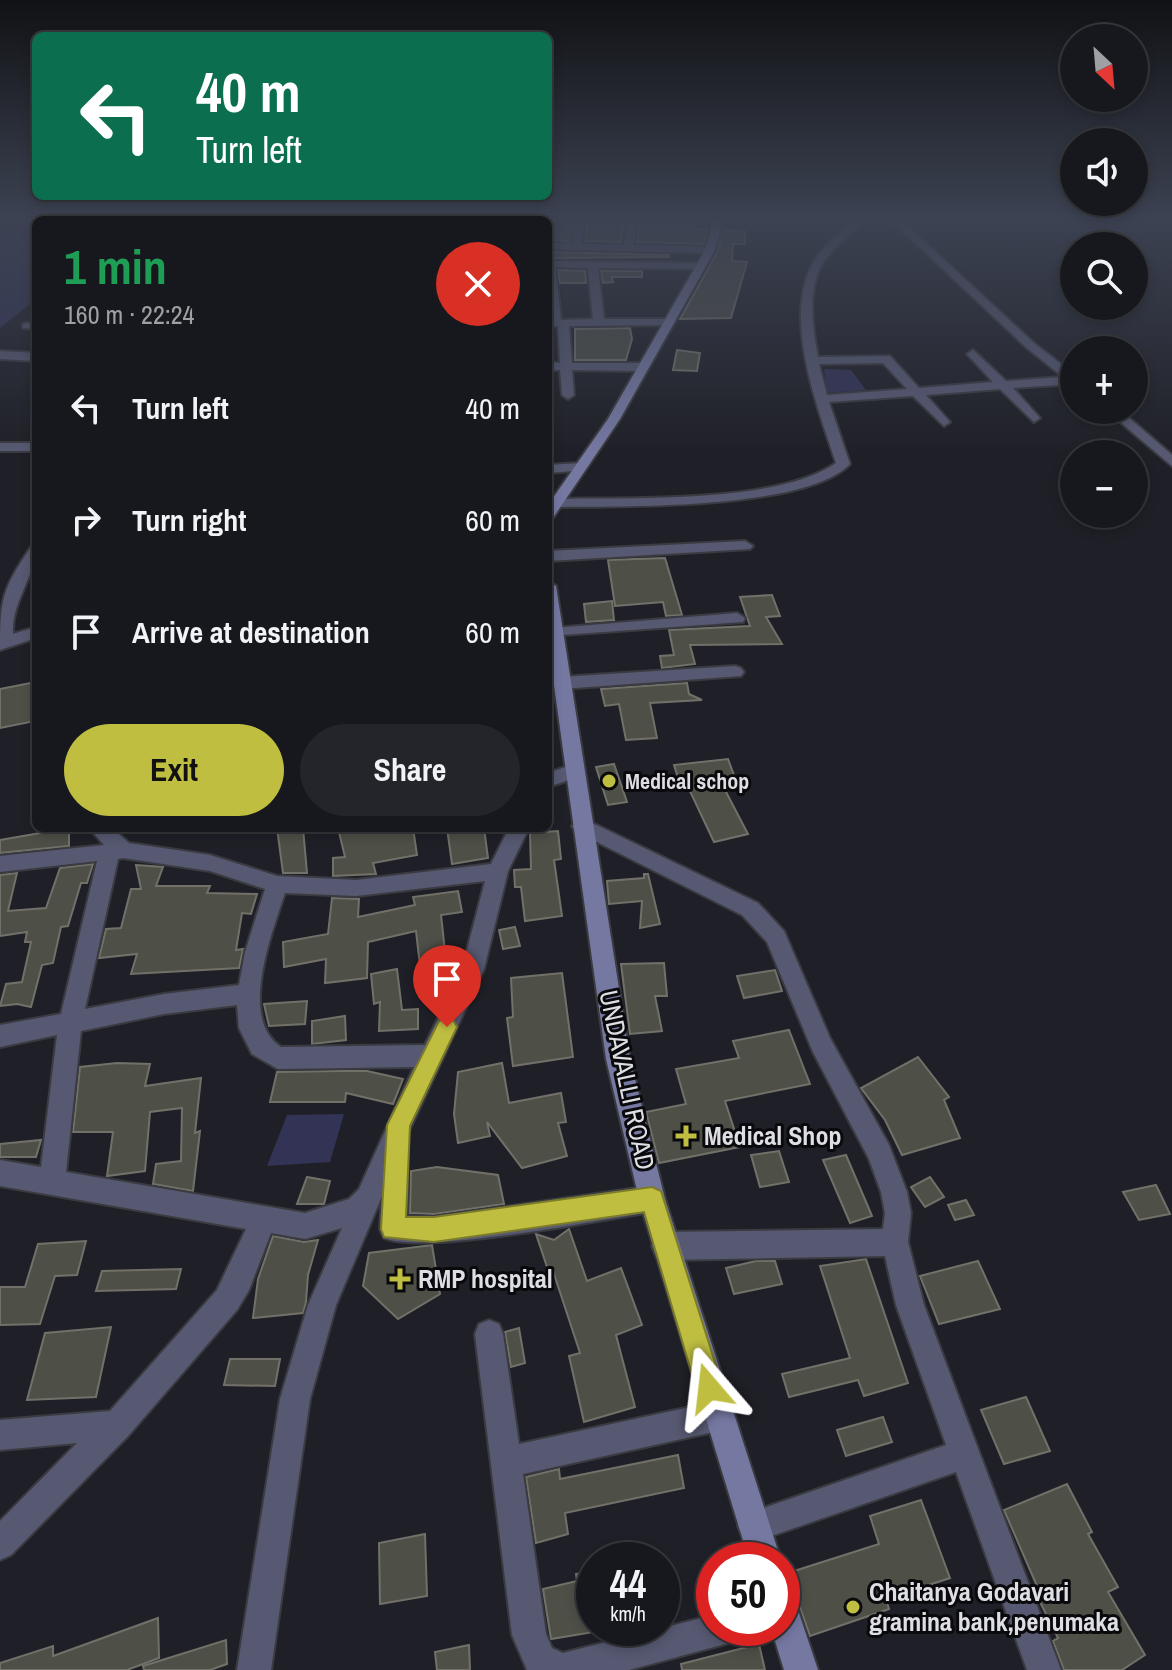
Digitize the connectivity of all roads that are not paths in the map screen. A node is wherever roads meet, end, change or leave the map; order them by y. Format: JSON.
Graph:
{"nodes":[{"id":1,"x":553,"y":298,"type":"edge"},
{"id":2,"x":596,"y":298,"type":"edge"},
{"id":3,"x":683,"y":298,"type":"edge"},
{"id":4,"x":810,"y":298,"type":"edge"},
{"id":5,"x":979,"y":298,"type":"edge"},
{"id":6,"x":599,"y":322,"type":"junction"},
{"id":7,"x":669,"y":322,"type":"junction"},
{"id":8,"x":556,"y":323,"type":"edge"},
{"id":9,"x":973,"y":354,"type":"dead end"},
{"id":10,"x":0,"y":355,"type":"edge"},
{"id":11,"x":32,"y":357,"type":"edge"},
{"id":12,"x":811,"y":361,"type":"junction"},
{"id":13,"x":552,"y":366,"type":"edge"},
{"id":14,"x":565,"y":367,"type":"junction"},
{"id":15,"x":642,"y":367,"type":"junction"},
{"id":16,"x":1060,"y":369,"type":"edge"},
{"id":17,"x":1060,"y":381,"type":"edge"},
{"id":18,"x":1005,"y":386,"type":"junction"},
{"id":19,"x":919,"y":392,"type":"junction"},
{"id":20,"x":568,"y":395,"type":"dead end"},
{"id":21,"x":822,"y":399,"type":"junction"},
{"id":22,"x":1034,"y":418,"type":"dead end"},
{"id":23,"x":944,"y":422,"type":"dead end"},
{"id":24,"x":1128,"y":424,"type":"edge"},
{"id":25,"x":0,"y":447,"type":"edge"},
{"id":26,"x":32,"y":447,"type":"edge"},
{"id":27,"x":1172,"y":462,"type":"edge"},
{"id":28,"x":552,"y":470,"type":"edge"},
{"id":29,"x":576,"y":473,"type":"junction"},
{"id":30,"x":552,"y":480,"type":"edge"},
{"id":31,"x":552,"y":504,"type":"edge"},
{"id":32,"x":552,"y":507,"type":"edge"},
{"id":33,"x":745,"y":546,"type":"dead end"},
{"id":34,"x":32,"y":555,"type":"edge"},
{"id":35,"x":552,"y":556,"type":"edge"},
{"id":36,"x":7,"y":586,"type":"edge"},
{"id":37,"x":552,"y":617,"type":"edge"},
{"id":38,"x":737,"y":618,"type":"dead end"},
{"id":39,"x":0,"y":622,"type":"edge"},
{"id":40,"x":32,"y":633,"type":"edge"},
{"id":41,"x":554,"y":633,"type":"junction"},
{"id":42,"x":3,"y":643,"type":"edge"},
{"id":43,"x":556,"y":670,"type":"edge"},
{"id":44,"x":735,"y":672,"type":"dead end"},
{"id":45,"x":556,"y":774,"type":"edge"},
{"id":46,"x":582,"y":826,"type":"junction"},
{"id":47,"x":102,"y":832,"type":"edge"},
{"id":48,"x":517,"y":832,"type":"edge"},
{"id":49,"x":116,"y":852,"type":"junction"},
{"id":50,"x":0,"y":864,"type":"edge"},
{"id":51,"x":498,"y":871,"type":"junction"},
{"id":52,"x":277,"y":884,"type":"junction"},
{"id":53,"x":249,"y":994,"type":"junction"},
{"id":54,"x":70,"y":1023,"type":"junction"},
{"id":55,"x":0,"y":1036,"type":"edge"},
{"id":56,"x":433,"y":1056,"type":"junction"},
{"id":57,"x":399,"y":1125,"type":"junction"},
{"id":58,"x":0,"y":1173,"type":"edge"},
{"id":59,"x":52,"y":1184,"type":"junction"},
{"id":60,"x":652,"y":1199,"type":"junction"},
{"id":61,"x":264,"y":1217,"type":"junction"},
{"id":62,"x":895,"y":1242,"type":"junction"},
{"id":63,"x":666,"y":1246,"type":"junction"},
{"id":64,"x":489,"y":1334,"type":"dead end"},
{"id":65,"x":718,"y":1416,"type":"junction"},
{"id":66,"x":117,"y":1425,"type":"junction"},
{"id":67,"x":0,"y":1435,"type":"edge"},
{"id":68,"x":964,"y":1454,"type":"junction"},
{"id":69,"x":506,"y":1462,"type":"junction"},
{"id":70,"x":754,"y":1526,"type":"junction"},
{"id":71,"x":759,"y":1542,"type":"edge"},
{"id":72,"x":0,"y":1544,"type":"edge"},
{"id":73,"x":696,"y":1636,"type":"edge"},
{"id":74,"x":793,"y":1646,"type":"edge"},
{"id":75,"x":254,"y":1670,"type":"edge"},
{"id":76,"x":801,"y":1670,"type":"edge"},
{"id":77,"x":1044,"y":1670,"type":"edge"}],
"edges":[{"from":1,"to":8,"type":"street"},
{"from":2,"to":6,"type":"street"},
{"from":3,"to":7,"type":"main road"},
{"from":4,"to":12,"type":"street"},
{"from":5,"to":16,"type":"street"},
{"from":6,"to":7,"type":"street"},
{"from":6,"to":8,"type":"street"},
{"from":7,"to":15,"type":"main road"},
{"from":8,"to":14,"type":"street"},
{"from":9,"to":18,"type":"street"},
{"from":10,"to":11,"type":"street"},
{"from":12,"to":19,"type":"street"},
{"from":12,"to":21,"type":"street"},
{"from":13,"to":14,"type":"street"},
{"from":14,"to":15,"type":"street"},
{"from":14,"to":20,"type":"street"},
{"from":15,"to":29,"type":"main road"},
{"from":17,"to":18,"type":"street"},
{"from":18,"to":19,"type":"street"},
{"from":18,"to":22,"type":"street"},
{"from":19,"to":21,"type":"street"},
{"from":19,"to":23,"type":"street"},
{"from":21,"to":32,"type":"street"},
{"from":24,"to":27,"type":"street"},
{"from":25,"to":26,"type":"street"},
{"from":28,"to":29,"type":"street"},
{"from":29,"to":30,"type":"street"},
{"from":29,"to":31,"type":"main road"},
{"from":33,"to":35,"type":"street"},
{"from":34,"to":36,"type":"street"},
{"from":36,"to":39,"type":"street"},
{"from":37,"to":41,"type":"main road","name":"UNDAVALLI ROAD"},
{"from":38,"to":41,"type":"street"},
{"from":39,"to":42,"type":"street"},
{"from":40,"to":42,"type":"street"},
{"from":41,"to":43,"type":"main road","name":"UNDAVALLI ROAD"},
{"from":43,"to":44,"type":"street"},
{"from":43,"to":45,"type":"main road","name":"UNDAVALLI ROAD"},
{"from":45,"to":46,"type":"main road","name":"UNDAVALLI ROAD"},
{"from":46,"to":60,"type":"main road","name":"UNDAVALLI ROAD"},
{"from":46,"to":62,"type":"street"},
{"from":47,"to":49,"type":"street"},
{"from":48,"to":51,"type":"street"},
{"from":49,"to":50,"type":"street"},
{"from":49,"to":52,"type":"street"},
{"from":49,"to":54,"type":"street"},
{"from":51,"to":52,"type":"street"},
{"from":51,"to":56,"type":"street"},
{"from":52,"to":53,"type":"street"},
{"from":53,"to":54,"type":"street"},
{"from":53,"to":56,"type":"street"},
{"from":54,"to":55,"type":"street"},
{"from":54,"to":59,"type":"street"},
{"from":56,"to":57,"type":"street"},
{"from":57,"to":60,"type":"street"},
{"from":57,"to":61,"type":"street"},
{"from":57,"to":75,"type":"street"},
{"from":58,"to":59,"type":"street"},
{"from":59,"to":61,"type":"street"},
{"from":60,"to":63,"type":"main road","name":"UNDAVALLI ROAD"},
{"from":61,"to":66,"type":"street"},
{"from":62,"to":63,"type":"street"},
{"from":62,"to":68,"type":"street"},
{"from":63,"to":65,"type":"main road","name":"UNDAVALLI ROAD"},
{"from":64,"to":69,"type":"street"},
{"from":65,"to":69,"type":"street"},
{"from":65,"to":70,"type":"main road","name":"UNDAVALLI ROAD"},
{"from":66,"to":67,"type":"street"},
{"from":66,"to":72,"type":"street"},
{"from":68,"to":70,"type":"street"},
{"from":68,"to":77,"type":"street"},
{"from":69,"to":73,"type":"street"},
{"from":70,"to":71,"type":"main road","name":"UNDAVALLI ROAD"},
{"from":74,"to":76,"type":"main road"}]}
